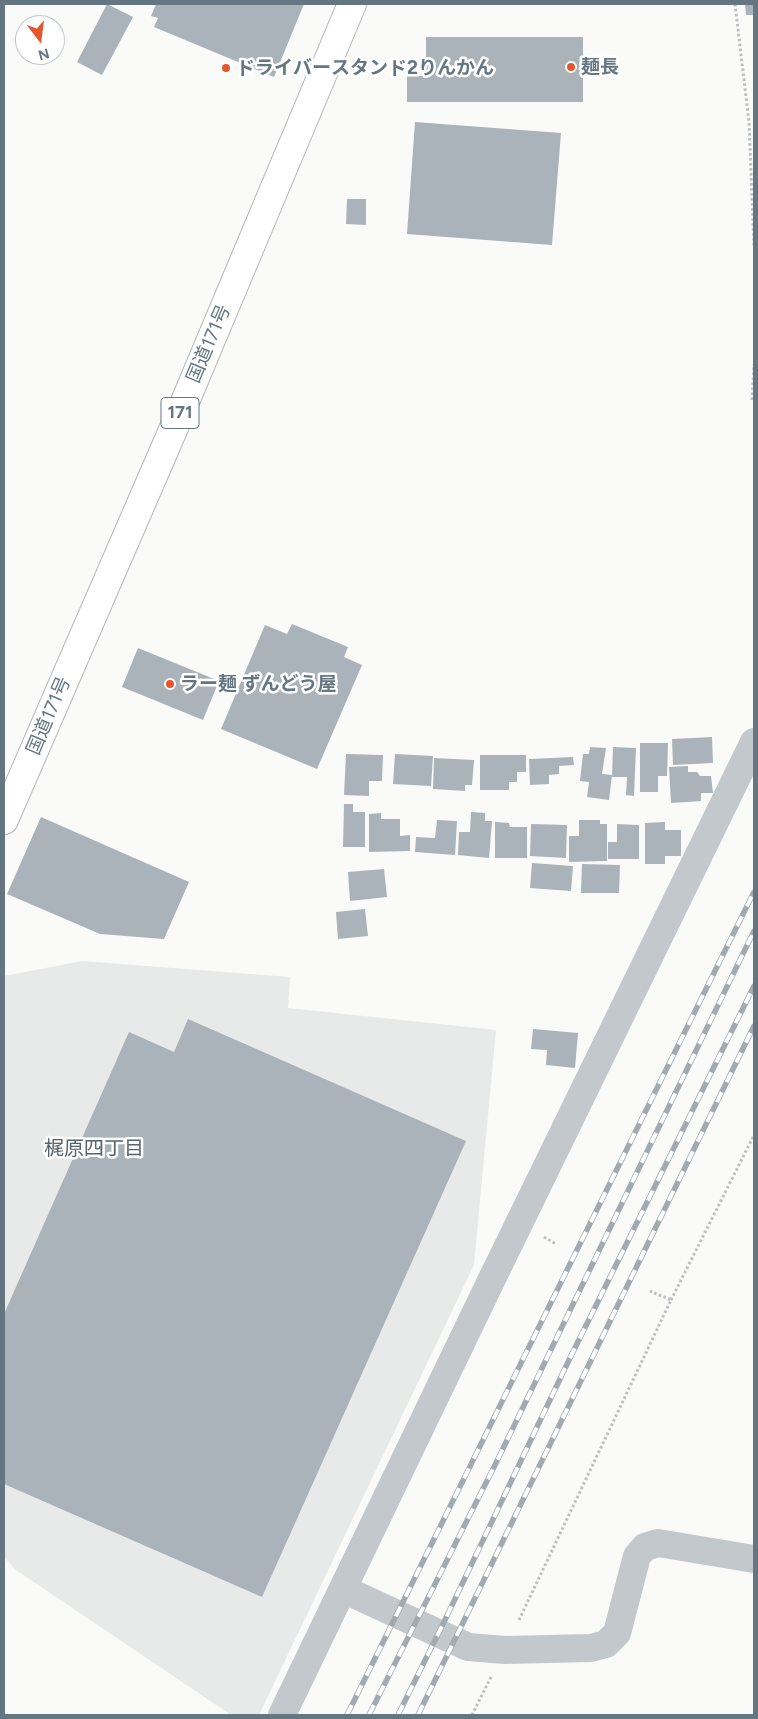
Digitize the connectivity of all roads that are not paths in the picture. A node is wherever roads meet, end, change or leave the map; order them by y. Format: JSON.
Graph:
{"nodes":[{"id":1,"x":352,"y":4,"type":"edge"},
{"id":2,"x":754,"y":742,"type":"edge"},
{"id":3,"x":4,"y":820,"type":"edge"},
{"id":4,"x":754,"y":1559,"type":"edge"},
{"id":5,"x":343,"y":1589,"type":"junction"},
{"id":6,"x":282,"y":1715,"type":"edge"}],
"edges":[{"from":1,"to":3,"type":"highway","name":"国道171号","number":"171"},
{"from":2,"to":5,"type":"street"},
{"from":4,"to":5,"type":"street"},
{"from":5,"to":6,"type":"street"}]}
